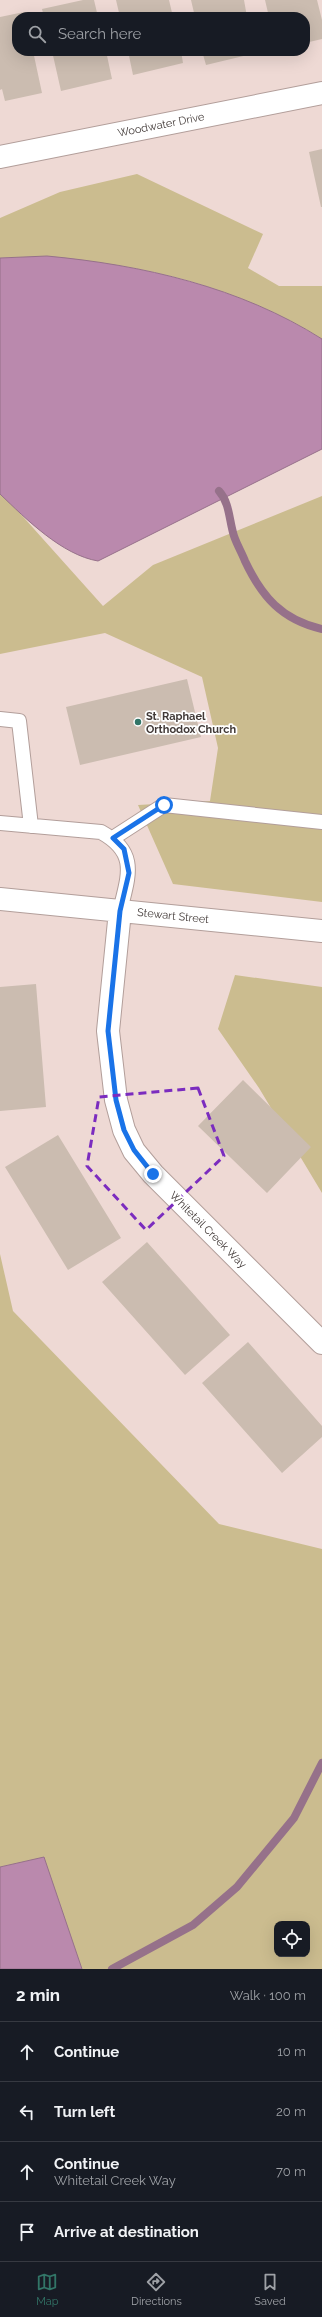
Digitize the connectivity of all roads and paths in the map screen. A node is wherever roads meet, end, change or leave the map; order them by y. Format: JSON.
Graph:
{"nodes":[{"id":1,"x":322,"y":93,"type":"edge"},
{"id":2,"x":0,"y":157,"type":"edge"},
{"id":3,"x":0,"y":719,"type":"edge"},
{"id":4,"x":322,"y":822,"type":"edge"},
{"id":5,"x":0,"y":823,"type":"edge"},
{"id":6,"x":31,"y":826,"type":"junction"},
{"id":7,"x":113,"y":838,"type":"junction"},
{"id":8,"x":0,"y":899,"type":"edge"},
{"id":9,"x":120,"y":911,"type":"junction"},
{"id":10,"x":322,"y":931,"type":"edge"},
{"id":11,"x":322,"y":1343,"type":"edge"}],
"edges":[{"from":1,"to":2,"type":"street","name":"Woodwater Drive"},
{"from":3,"to":6,"type":"lane"},
{"from":4,"to":7,"type":"lane"},
{"from":5,"to":6,"type":"lane"},
{"from":6,"to":7,"type":"lane"},
{"from":7,"to":9,"type":"lane"},
{"from":8,"to":9,"type":"street","name":"Stewart Street"},
{"from":9,"to":10,"type":"street","name":"Stewart Street"},
{"from":9,"to":11,"type":"street","name":"Whitetail Creek Way"}]}
